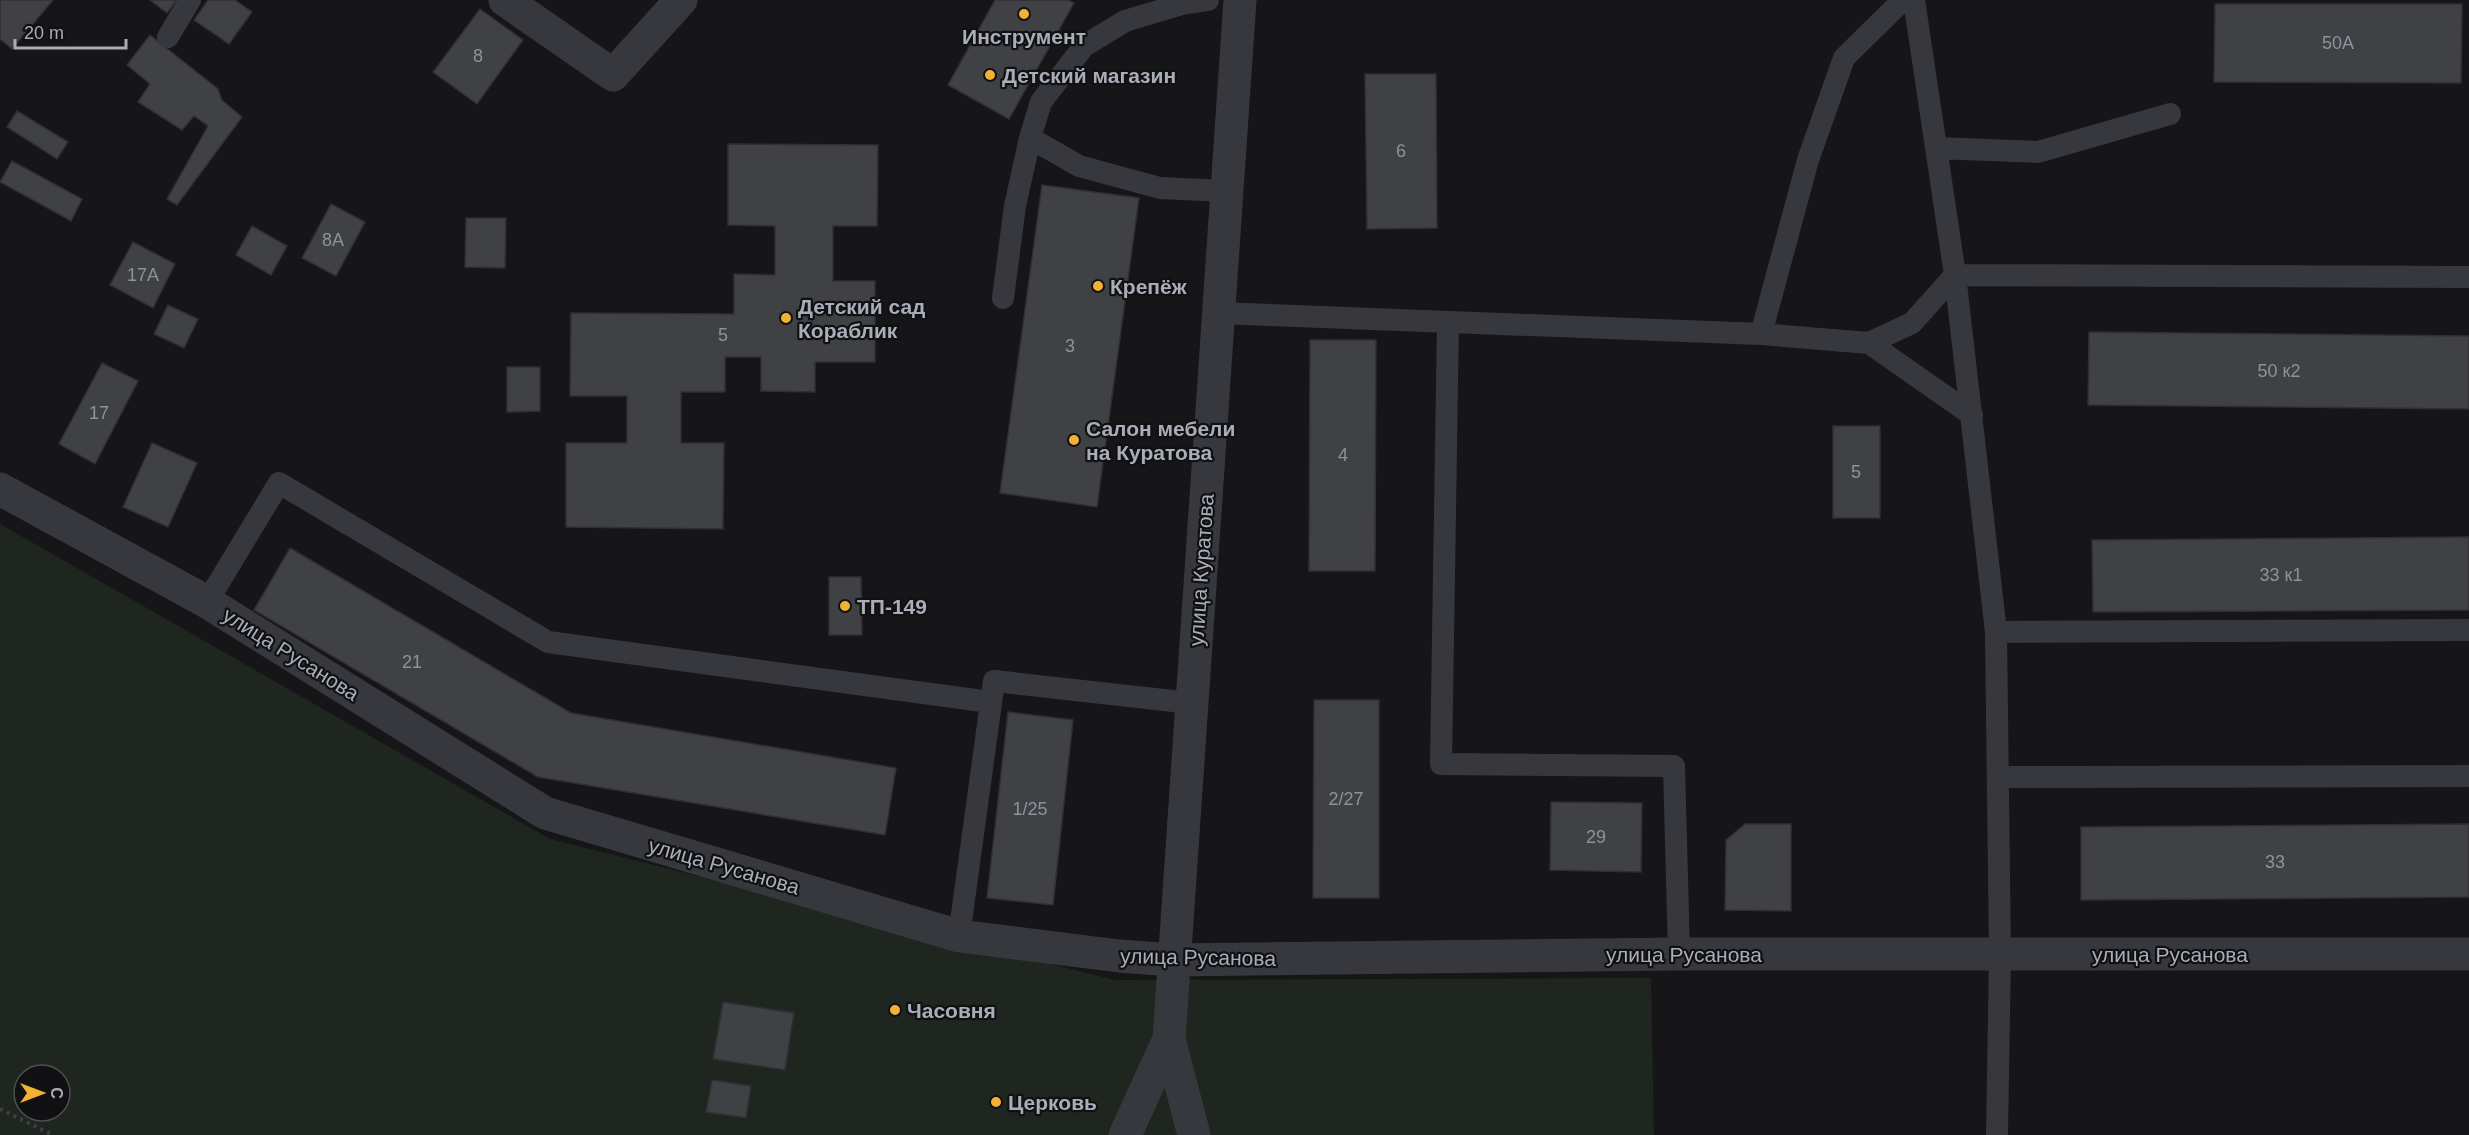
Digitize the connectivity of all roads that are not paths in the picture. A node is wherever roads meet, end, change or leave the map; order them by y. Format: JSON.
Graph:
{"nodes":[{"id":1,"x":190,"y":0,"type":"edge"},
{"id":2,"x":506,"y":0,"type":"edge"},
{"id":3,"x":681,"y":0,"type":"edge"},
{"id":4,"x":1208,"y":0,"type":"edge"},
{"id":5,"x":1240,"y":0,"type":"edge"},
{"id":6,"x":1903,"y":0,"type":"edge"},
{"id":7,"x":1914,"y":0,"type":"edge"},
{"id":8,"x":168,"y":36,"type":"dead end"},
{"id":9,"x":2170,"y":114,"type":"dead end"},
{"id":10,"x":1030,"y":138,"type":"junction"},
{"id":11,"x":1936,"y":148,"type":"junction"},
{"id":12,"x":1227,"y":191,"type":"junction"},
{"id":13,"x":1955,"y":275,"type":"junction"},
{"id":14,"x":2469,"y":277,"type":"edge"},
{"id":15,"x":1003,"y":298,"type":"dead end"},
{"id":16,"x":1219,"y":314,"type":"junction"},
{"id":17,"x":1448,"y":322,"type":"junction"},
{"id":18,"x":1761,"y":333,"type":"junction"},
{"id":19,"x":1869,"y":343,"type":"junction"},
{"id":20,"x":1972,"y":415,"type":"junction"},
{"id":21,"x":0,"y":489,"type":"edge"},
{"id":22,"x":207,"y":602,"type":"junction"},
{"id":23,"x":2469,"y":630,"type":"edge"},
{"id":24,"x":1996,"y":632,"type":"junction"},
{"id":25,"x":990,"y":702,"type":"junction"},
{"id":26,"x":1191,"y":703,"type":"junction"},
{"id":27,"x":2469,"y":776,"type":"edge"},
{"id":28,"x":1998,"y":777,"type":"junction"},
{"id":29,"x":959,"y":936,"type":"junction"},
{"id":30,"x":1679,"y":954,"type":"junction"},
{"id":31,"x":2000,"y":954,"type":"junction"},
{"id":32,"x":2469,"y":954,"type":"edge"},
{"id":33,"x":1173,"y":960,"type":"junction"},
{"id":34,"x":1169,"y":1039,"type":"junction"},
{"id":35,"x":1125,"y":1135,"type":"edge"},
{"id":36,"x":1194,"y":1135,"type":"edge"},
{"id":37,"x":1997,"y":1135,"type":"edge"}],
"edges":[{"from":1,"to":8,"type":"lane"},
{"from":2,"to":3,"type":"street"},
{"from":4,"to":10,"type":"lane"},
{"from":5,"to":12,"type":"street","name":"улица Куратова"},
{"from":6,"to":18,"type":"lane"},
{"from":7,"to":11,"type":"lane"},
{"from":9,"to":11,"type":"lane"},
{"from":10,"to":12,"type":"lane"},
{"from":10,"to":15,"type":"lane"},
{"from":11,"to":13,"type":"lane"},
{"from":12,"to":16,"type":"street","name":"улица Куратова"},
{"from":13,"to":14,"type":"lane"},
{"from":13,"to":19,"type":"lane"},
{"from":13,"to":20,"type":"lane"},
{"from":16,"to":17,"type":"lane"},
{"from":16,"to":26,"type":"street","name":"улица Куратова"},
{"from":17,"to":18,"type":"lane"},
{"from":17,"to":30,"type":"lane"},
{"from":18,"to":19,"type":"lane"},
{"from":19,"to":20,"type":"lane"},
{"from":20,"to":24,"type":"lane"},
{"from":21,"to":22,"type":"street","name":"улица Русанова"},
{"from":22,"to":25,"type":"lane"},
{"from":22,"to":29,"type":"street","name":"улица Русанова"},
{"from":23,"to":24,"type":"lane"},
{"from":24,"to":28,"type":"lane"},
{"from":25,"to":26,"type":"lane"},
{"from":25,"to":29,"type":"lane"},
{"from":26,"to":33,"type":"street","name":"улица Куратова"},
{"from":27,"to":28,"type":"lane"},
{"from":28,"to":31,"type":"lane"},
{"from":29,"to":33,"type":"street","name":"улица Русанова"},
{"from":30,"to":31,"type":"street","name":"улица Русанова"},
{"from":30,"to":33,"type":"street","name":"улица Русанова"},
{"from":31,"to":32,"type":"street","name":"улица Русанова"},
{"from":31,"to":37,"type":"lane"},
{"from":33,"to":34,"type":"street","name":"улица Куратова"},
{"from":34,"to":35,"type":"street"},
{"from":34,"to":36,"type":"street"}]}
